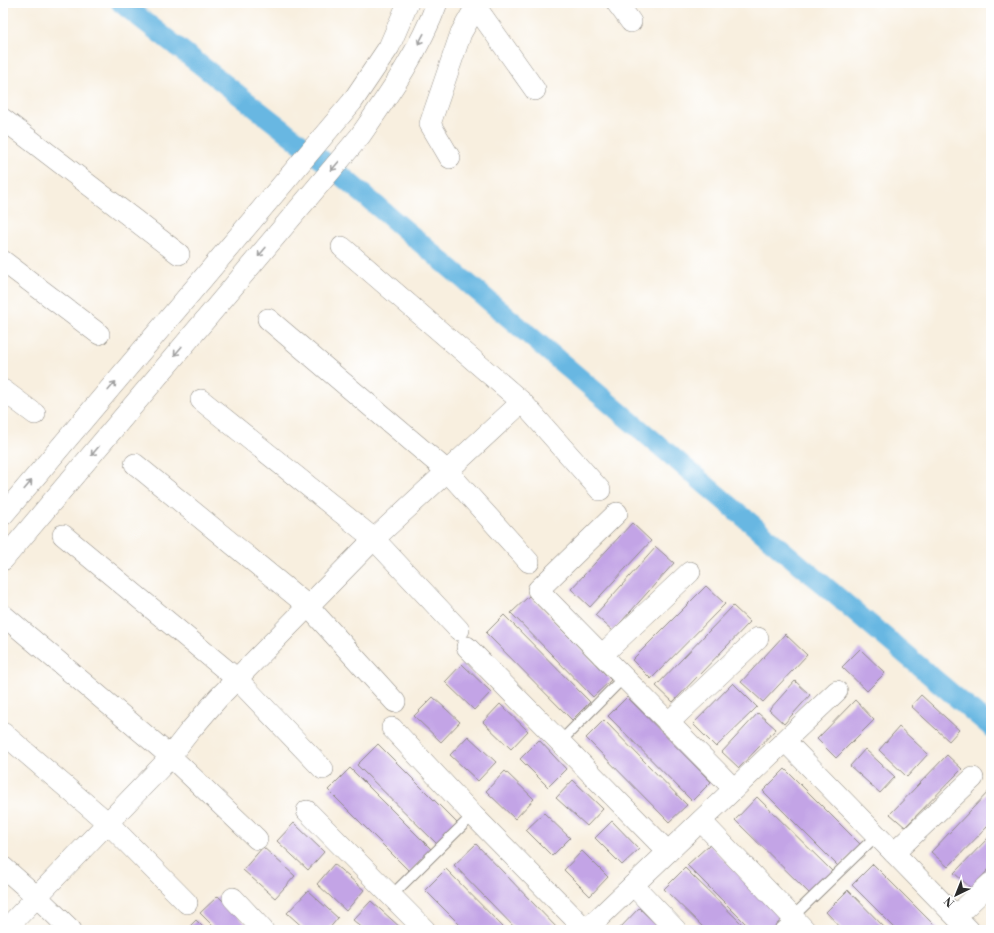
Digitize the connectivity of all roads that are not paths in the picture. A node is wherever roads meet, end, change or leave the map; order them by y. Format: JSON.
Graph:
{"nodes":[{"id":1,"x":408,"y":3,"type":"edge"},
{"id":2,"x":437,"y":3,"type":"edge"},
{"id":3,"x":617,"y":3,"type":"edge"},
{"id":4,"x":477,"y":5,"type":"edge"},
{"id":5,"x":631,"y":22,"type":"dead end"},
{"id":6,"x":370,"y":74,"type":"junction"},
{"id":7,"x":391,"y":90,"type":"junction"},
{"id":8,"x":535,"y":90,"type":"dead end"},
{"id":9,"x":3,"y":119,"type":"edge"},
{"id":10,"x":450,"y":158,"type":"dead end"},
{"id":11,"x":262,"y":208,"type":"junction"},
{"id":12,"x":283,"y":227,"type":"junction"},
{"id":13,"x":342,"y":247,"type":"dead end"},
{"id":14,"x":179,"y":254,"type":"dead end"},
{"id":15,"x":3,"y":261,"type":"edge"},
{"id":16,"x":204,"y":277,"type":"junction"},
{"id":17,"x":225,"y":296,"type":"junction"},
{"id":18,"x":268,"y":319,"type":"dead end"},
{"id":19,"x":99,"y":334,"type":"dead end"},
{"id":20,"x":3,"y":390,"type":"edge"},
{"id":21,"x":201,"y":400,"type":"dead end"},
{"id":22,"x":522,"y":402,"type":"junction"},
{"id":23,"x":35,"y":414,"type":"dead end"},
{"id":24,"x":135,"y":464,"type":"dead end"},
{"id":25,"x":447,"y":471,"type":"junction"},
{"id":26,"x":600,"y":490,"type":"dead end"},
{"id":27,"x":617,"y":513,"type":"dead end"},
{"id":28,"x":3,"y":515,"type":"edge"},
{"id":29,"x":63,"y":535,"type":"dead end"},
{"id":30,"x":374,"y":539,"type":"junction"},
{"id":31,"x":3,"y":560,"type":"edge"},
{"id":32,"x":529,"y":562,"type":"dead end"},
{"id":33,"x":690,"y":572,"type":"dead end"},
{"id":34,"x":308,"y":606,"type":"junction"},
{"id":35,"x":3,"y":615,"type":"edge"},
{"id":36,"x":758,"y":638,"type":"dead end"},
{"id":37,"x":602,"y":655,"type":"junction"},
{"id":38,"x":624,"y":678,"type":"junction"},
{"id":39,"x":237,"y":679,"type":"junction"},
{"id":40,"x":837,"y":691,"type":"dead end"},
{"id":41,"x":394,"y":702,"type":"dead end"},
{"id":42,"x":668,"y":723,"type":"junction"},
{"id":43,"x":392,"y":728,"type":"dead end"},
{"id":44,"x":3,"y":732,"type":"edge"},
{"id":45,"x":785,"y":741,"type":"junction"},
{"id":46,"x":560,"y":742,"type":"junction"},
{"id":47,"x":170,"y":756,"type":"junction"},
{"id":48,"x":323,"y":769,"type":"dead end"},
{"id":49,"x":973,"y":778,"type":"dead end"},
{"id":50,"x":734,"y":790,"type":"junction"},
{"id":51,"x":307,"y":811,"type":"dead end"},
{"id":52,"x":474,"y":816,"type":"junction"},
{"id":53,"x":701,"y":821,"type":"junction"},
{"id":54,"x":108,"y":823,"type":"junction"},
{"id":55,"x":877,"y":835,"type":"junction"},
{"id":56,"x":257,"y":839,"type":"dead end"},
{"id":57,"x":668,"y":852,"type":"junction"},
{"id":58,"x":894,"y":853,"type":"junction"},
{"id":59,"x":3,"y":867,"type":"edge"},
{"id":60,"x":991,"y":883,"type":"edge"},
{"id":61,"x":633,"y":885,"type":"junction"},
{"id":62,"x":391,"y":896,"type":"junction"},
{"id":63,"x":37,"y":897,"type":"junction"},
{"id":64,"x":233,"y":898,"type":"dead end"},
{"id":65,"x":187,"y":903,"type":"dead end"},
{"id":66,"x":792,"y":926,"type":"edge"},
{"id":67,"x":964,"y":926,"type":"edge"},
{"id":68,"x":5,"y":930,"type":"edge"},
{"id":69,"x":71,"y":930,"type":"edge"},
{"id":70,"x":263,"y":930,"type":"edge"},
{"id":71,"x":425,"y":930,"type":"edge"},
{"id":72,"x":586,"y":930,"type":"edge"},
{"id":73,"x":676,"y":930,"type":"edge"}],
"edges":[{"from":1,"to":6,"type":"street"},
{"from":2,"to":7,"type":"street","one_way":true},
{"from":3,"to":5,"type":"street"},
{"from":4,"to":8,"type":"street"},
{"from":4,"to":10,"type":"street"},
{"from":6,"to":7,"type":"street"},
{"from":6,"to":11,"type":"street"},
{"from":7,"to":12,"type":"street","one_way":true},
{"from":9,"to":14,"type":"street"},
{"from":11,"to":12,"type":"street"},
{"from":11,"to":16,"type":"street"},
{"from":12,"to":17,"type":"street","one_way":true},
{"from":13,"to":22,"type":"street"},
{"from":15,"to":19,"type":"street"},
{"from":16,"to":17,"type":"street"},
{"from":28,"to":16,"type":"street","one_way":true},
{"from":17,"to":31,"type":"street","one_way":true},
{"from":18,"to":25,"type":"street"},
{"from":20,"to":23,"type":"street"},
{"from":21,"to":30,"type":"street"},
{"from":22,"to":25,"type":"street"},
{"from":22,"to":26,"type":"street"},
{"from":24,"to":34,"type":"street"},
{"from":25,"to":30,"type":"street"},
{"from":25,"to":32,"type":"street"},
{"from":27,"to":37,"type":"street"},
{"from":29,"to":39,"type":"street"},
{"from":30,"to":34,"type":"street"},
{"from":30,"to":46,"type":"street"},
{"from":33,"to":37,"type":"street"},
{"from":34,"to":39,"type":"street"},
{"from":34,"to":41,"type":"street"},
{"from":35,"to":47,"type":"street"},
{"from":36,"to":42,"type":"street"},
{"from":37,"to":38,"type":"street"},
{"from":38,"to":42,"type":"street"},
{"from":38,"to":46,"type":"lane"},
{"from":39,"to":47,"type":"street"},
{"from":39,"to":48,"type":"street"},
{"from":40,"to":45,"type":"street"},
{"from":42,"to":50,"type":"street"},
{"from":43,"to":52,"type":"street"},
{"from":44,"to":54,"type":"street"},
{"from":45,"to":50,"type":"street"},
{"from":45,"to":55,"type":"street"},
{"from":46,"to":57,"type":"street"},
{"from":47,"to":54,"type":"street"},
{"from":47,"to":56,"type":"street"},
{"from":49,"to":58,"type":"street"},
{"from":50,"to":53,"type":"street"},
{"from":51,"to":62,"type":"street"},
{"from":52,"to":62,"type":"lane"},
{"from":52,"to":72,"type":"street"},
{"from":53,"to":57,"type":"street"},
{"from":53,"to":66,"type":"street"},
{"from":54,"to":63,"type":"street"},
{"from":54,"to":65,"type":"street"},
{"from":55,"to":58,"type":"street"},
{"from":55,"to":66,"type":"lane"},
{"from":57,"to":61,"type":"street"},
{"from":58,"to":67,"type":"street"},
{"from":59,"to":63,"type":"street"},
{"from":60,"to":67,"type":"street"},
{"from":61,"to":72,"type":"street"},
{"from":61,"to":73,"type":"street"},
{"from":62,"to":71,"type":"street"},
{"from":63,"to":68,"type":"street"},
{"from":63,"to":69,"type":"street"},
{"from":64,"to":70,"type":"street"}]}
